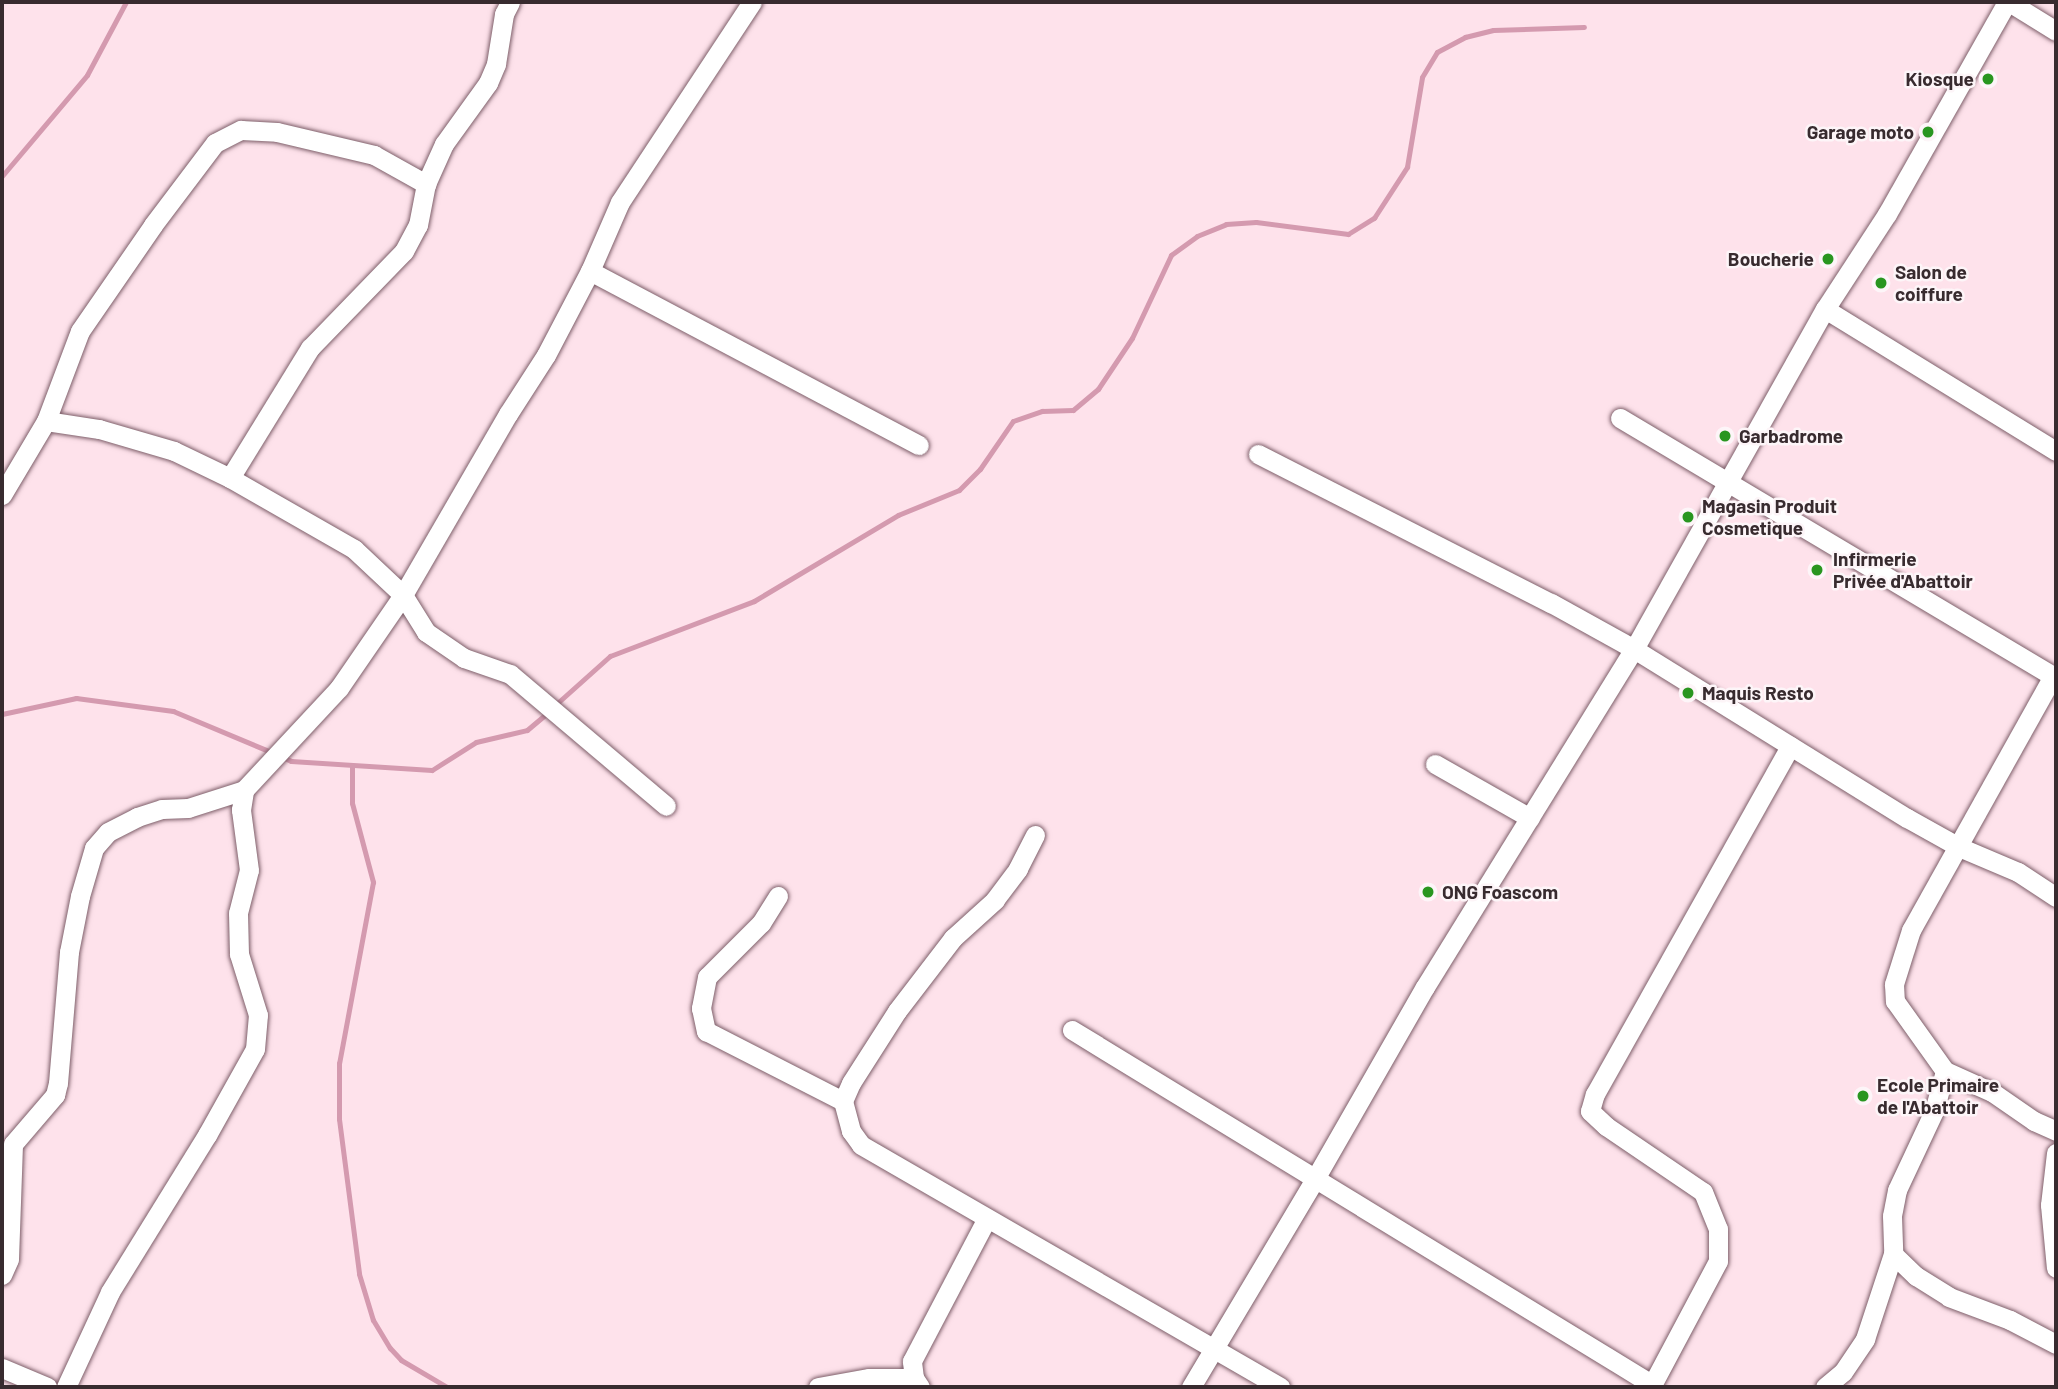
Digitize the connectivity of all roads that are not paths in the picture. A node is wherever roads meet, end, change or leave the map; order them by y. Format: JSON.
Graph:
{"nodes":[{"id":1,"x":510,"y":2,"type":"edge"},
{"id":2,"x":752,"y":2,"type":"edge"},
{"id":3,"x":2008,"y":2,"type":"edge"},
{"id":4,"x":2056,"y":31,"type":"edge"},
{"id":5,"x":426,"y":184,"type":"junction"},
{"id":6,"x":590,"y":271,"type":"junction"},
{"id":7,"x":1825,"y":309,"type":"junction"},
{"id":8,"x":1620,"y":418,"type":"dead end"},
{"id":9,"x":47,"y":421,"type":"junction"},
{"id":10,"x":919,"y":445,"type":"dead end"},
{"id":11,"x":2056,"y":452,"type":"edge"},
{"id":12,"x":1258,"y":454,"type":"dead end"},
{"id":13,"x":230,"y":478,"type":"junction"},
{"id":14,"x":1727,"y":484,"type":"junction"},
{"id":15,"x":2,"y":495,"type":"edge"},
{"id":16,"x":404,"y":595,"type":"junction"},
{"id":17,"x":1634,"y":649,"type":"junction"},
{"id":18,"x":1790,"y":746,"type":"junction"},
{"id":19,"x":1434,"y":764,"type":"dead end"},
{"id":20,"x":244,"y":790,"type":"junction"},
{"id":21,"x":666,"y":806,"type":"dead end"},
{"id":22,"x":1530,"y":818,"type":"junction"},
{"id":23,"x":1035,"y":835,"type":"dead end"},
{"id":24,"x":1959,"y":846,"type":"junction"},
{"id":25,"x":778,"y":897,"type":"dead end"},
{"id":26,"x":2056,"y":897,"type":"edge"},
{"id":27,"x":1072,"y":1030,"type":"dead end"},
{"id":28,"x":1945,"y":1071,"type":"junction"},
{"id":29,"x":844,"y":1101,"type":"junction"},
{"id":30,"x":2056,"y":1131,"type":"edge"},
{"id":31,"x":2056,"y":1153,"type":"edge"},
{"id":32,"x":1317,"y":1178,"type":"junction"},
{"id":33,"x":987,"y":1218,"type":"junction"},
{"id":34,"x":1893,"y":1254,"type":"junction"},
{"id":35,"x":2056,"y":1268,"type":"edge"},
{"id":36,"x":2,"y":1275,"type":"edge"},
{"id":37,"x":2056,"y":1344,"type":"edge"},
{"id":38,"x":1212,"y":1349,"type":"junction"},
{"id":39,"x":2,"y":1368,"type":"edge"},
{"id":40,"x":867,"y":1383,"type":"edge"},
{"id":41,"x":917,"y":1383,"type":"edge"},
{"id":42,"x":1652,"y":1386,"type":"edge"},
{"id":43,"x":47,"y":1387,"type":"edge"},
{"id":44,"x":66,"y":1387,"type":"edge"},
{"id":45,"x":817,"y":1387,"type":"edge"},
{"id":46,"x":1191,"y":1387,"type":"edge"},
{"id":47,"x":1280,"y":1387,"type":"edge"},
{"id":48,"x":1825,"y":1387,"type":"edge"}],
"edges":[{"from":1,"to":5,"type":"street"},
{"from":2,"to":6,"type":"street"},
{"from":3,"to":4,"type":"street"},
{"from":3,"to":7,"type":"street"},
{"from":5,"to":9,"type":"street"},
{"from":5,"to":13,"type":"street"},
{"from":6,"to":10,"type":"street"},
{"from":6,"to":16,"type":"street"},
{"from":7,"to":11,"type":"street"},
{"from":7,"to":14,"type":"street"},
{"from":8,"to":14,"type":"street"},
{"from":9,"to":13,"type":"street"},
{"from":9,"to":15,"type":"street"},
{"from":12,"to":17,"type":"street"},
{"from":13,"to":16,"type":"street"},
{"from":14,"to":17,"type":"street"},
{"from":14,"to":24,"type":"street"},
{"from":16,"to":20,"type":"street"},
{"from":16,"to":21,"type":"street"},
{"from":17,"to":18,"type":"street"},
{"from":17,"to":22,"type":"street"},
{"from":18,"to":24,"type":"street"},
{"from":18,"to":42,"type":"street"},
{"from":19,"to":22,"type":"street"},
{"from":20,"to":36,"type":"street"},
{"from":20,"to":44,"type":"street"},
{"from":22,"to":32,"type":"street"},
{"from":23,"to":29,"type":"street"},
{"from":24,"to":26,"type":"street"},
{"from":24,"to":28,"type":"street"},
{"from":25,"to":29,"type":"street"},
{"from":27,"to":32,"type":"street"},
{"from":28,"to":30,"type":"street"},
{"from":28,"to":34,"type":"street"},
{"from":29,"to":33,"type":"street"},
{"from":31,"to":35,"type":"street"},
{"from":32,"to":38,"type":"street"},
{"from":32,"to":42,"type":"street"},
{"from":33,"to":38,"type":"street"},
{"from":33,"to":41,"type":"street"},
{"from":34,"to":37,"type":"street"},
{"from":34,"to":48,"type":"street"},
{"from":38,"to":46,"type":"street"},
{"from":38,"to":47,"type":"street"},
{"from":39,"to":43,"type":"street"},
{"from":40,"to":41,"type":"street"},
{"from":40,"to":45,"type":"street"}]}
